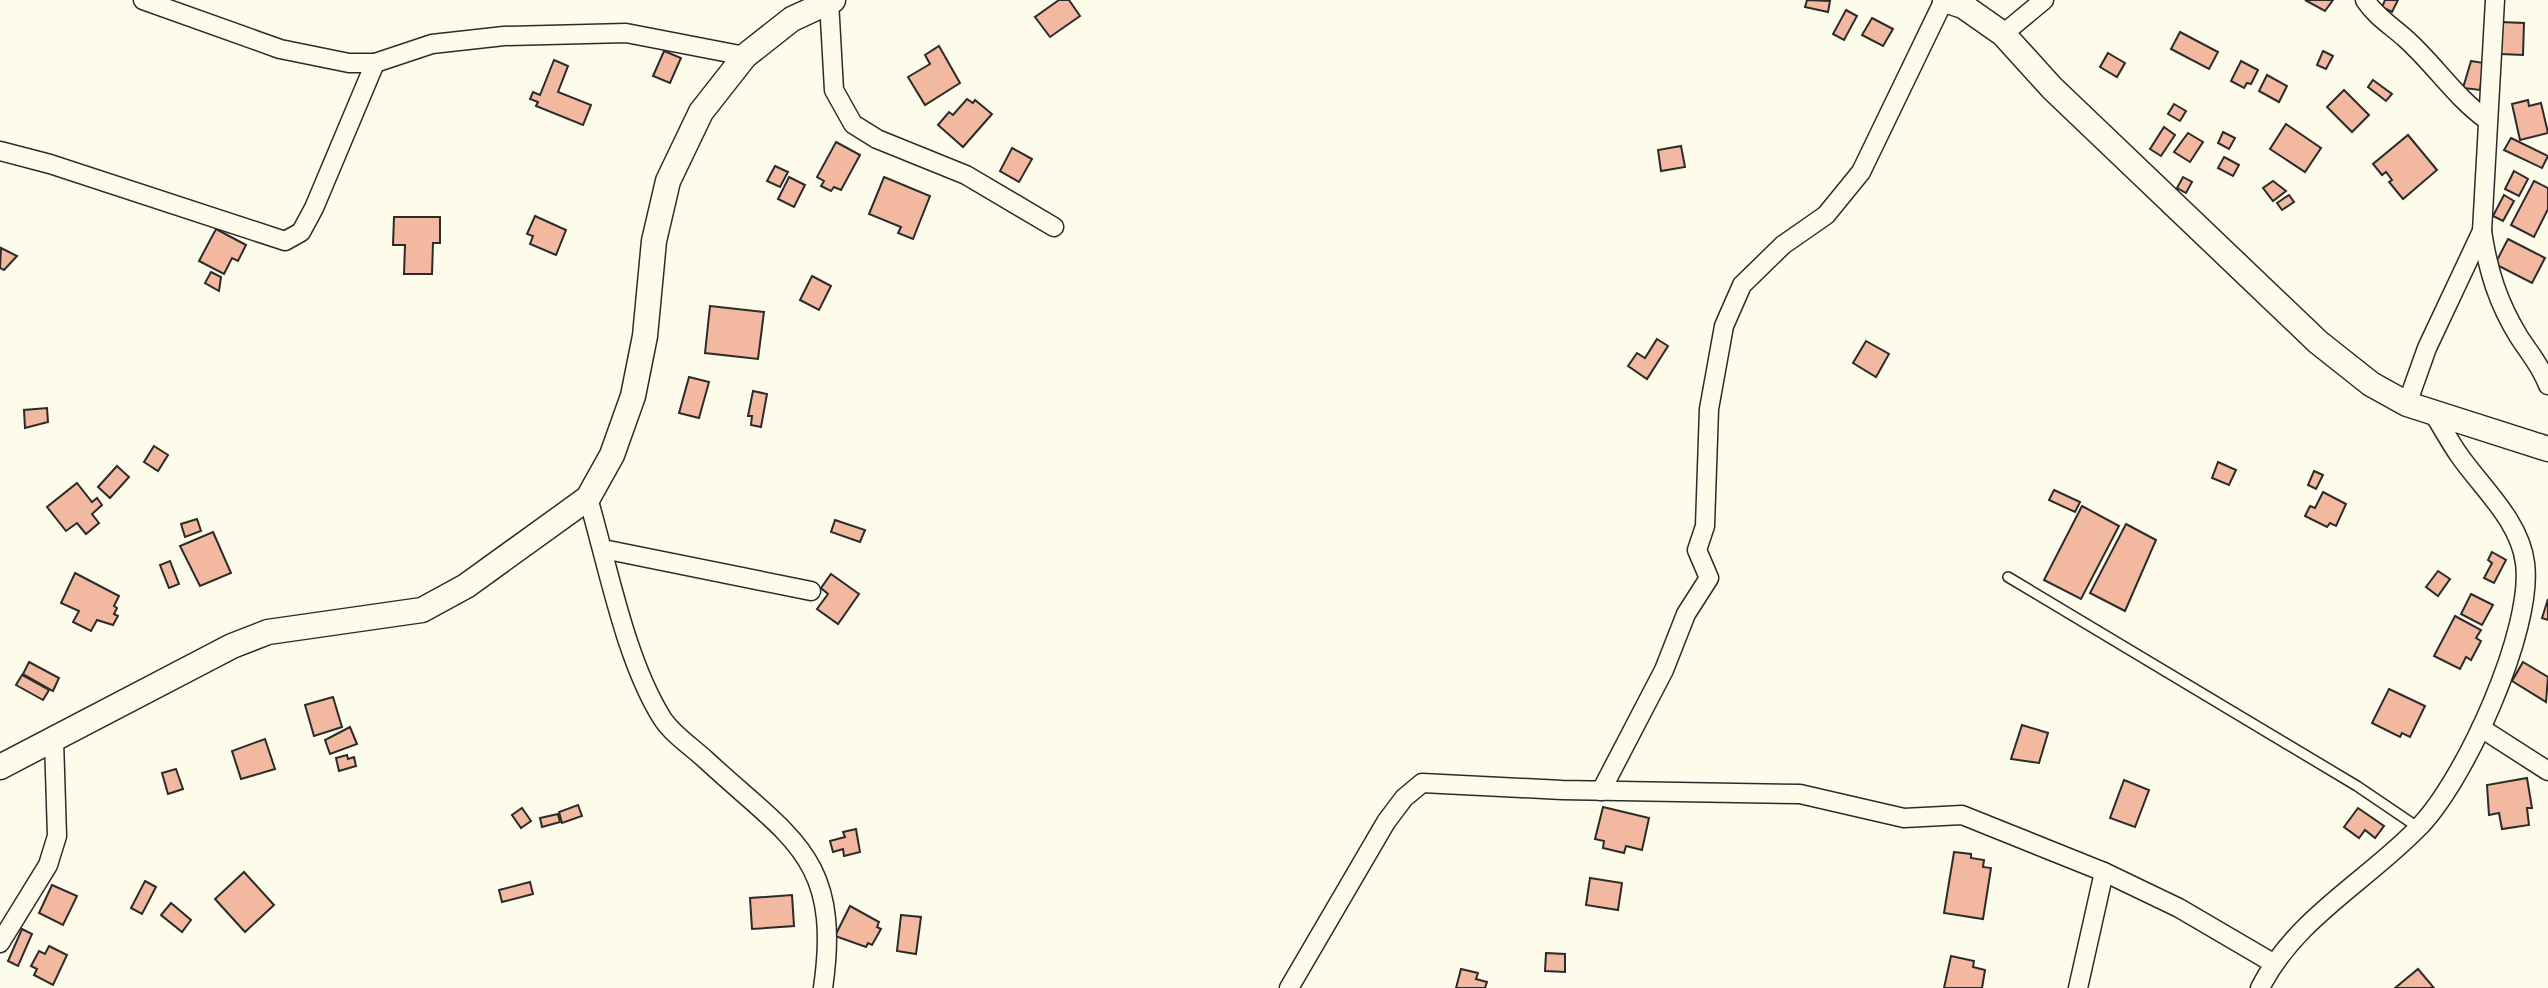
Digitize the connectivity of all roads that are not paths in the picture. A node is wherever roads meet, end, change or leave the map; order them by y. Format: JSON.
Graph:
{"nodes":[{"id":1,"x":143,"y":0,"type":"edge"},
{"id":2,"x":1944,"y":0,"type":"edge"},
{"id":3,"x":2044,"y":0,"type":"edge"},
{"id":4,"x":2365,"y":0,"type":"edge"},
{"id":5,"x":2495,"y":0,"type":"edge"},
{"id":6,"x":831,"y":1,"type":"edge"},
{"id":7,"x":2003,"y":34,"type":"junction"},
{"id":8,"x":745,"y":56,"type":"junction"},
{"id":9,"x":375,"y":63,"type":"junction"},
{"id":10,"x":2487,"y":120,"type":"junction"},
{"id":11,"x":0,"y":151,"type":"edge"},
{"id":12,"x":1054,"y":227,"type":"dead end"},
{"id":13,"x":2482,"y":231,"type":"junction"},
{"id":14,"x":2548,"y":385,"type":"edge"},
{"id":15,"x":2407,"y":404,"type":"junction"},
{"id":16,"x":2433,"y":413,"type":"junction"},
{"id":17,"x":2548,"y":449,"type":"edge"},
{"id":18,"x":588,"y":498,"type":"junction"},
{"id":19,"x":603,"y":549,"type":"junction"},
{"id":20,"x":2008,"y":577,"type":"dead end"},
{"id":21,"x":811,"y":591,"type":"dead end"},
{"id":22,"x":2481,"y":728,"type":"junction"},
{"id":23,"x":54,"y":740,"type":"junction"},
{"id":24,"x":0,"y":767,"type":"edge"},
{"id":25,"x":2548,"y":771,"type":"edge"},
{"id":26,"x":1601,"y":791,"type":"junction"},
{"id":27,"x":2419,"y":828,"type":"junction"},
{"id":28,"x":2104,"y":872,"type":"junction"},
{"id":29,"x":0,"y":943,"type":"edge"},
{"id":30,"x":2273,"y":963,"type":"junction"},
{"id":31,"x":823,"y":988,"type":"edge"},
{"id":32,"x":1289,"y":988,"type":"edge"},
{"id":33,"x":2078,"y":988,"type":"edge"},
{"id":34,"x":2260,"y":988,"type":"edge"}],
"edges":[{"from":1,"to":9,"type":"street"},
{"from":2,"to":7,"type":"street"},
{"from":2,"to":26,"type":"street"},
{"from":3,"to":7,"type":"street"},
{"from":4,"to":10,"type":"street"},
{"from":5,"to":10,"type":"street"},
{"from":6,"to":8,"type":"street"},
{"from":6,"to":12,"type":"street"},
{"from":7,"to":15,"type":"street"},
{"from":8,"to":9,"type":"street"},
{"from":8,"to":18,"type":"street"},
{"from":9,"to":11,"type":"street"},
{"from":10,"to":13,"type":"street"},
{"from":13,"to":14,"type":"street"},
{"from":13,"to":15,"type":"street"},
{"from":15,"to":16,"type":"street"},
{"from":16,"to":17,"type":"street"},
{"from":16,"to":22,"type":"street"},
{"from":18,"to":19,"type":"street"},
{"from":18,"to":23,"type":"street"},
{"from":19,"to":21,"type":"street"},
{"from":19,"to":31,"type":"street"},
{"from":20,"to":27,"type":"lane"},
{"from":22,"to":25,"type":"street"},
{"from":22,"to":27,"type":"street"},
{"from":23,"to":24,"type":"street"},
{"from":23,"to":29,"type":"street"},
{"from":26,"to":28,"type":"street"},
{"from":26,"to":32,"type":"street"},
{"from":27,"to":30,"type":"street"},
{"from":28,"to":30,"type":"street"},
{"from":28,"to":33,"type":"street"},
{"from":30,"to":34,"type":"street"}]}
